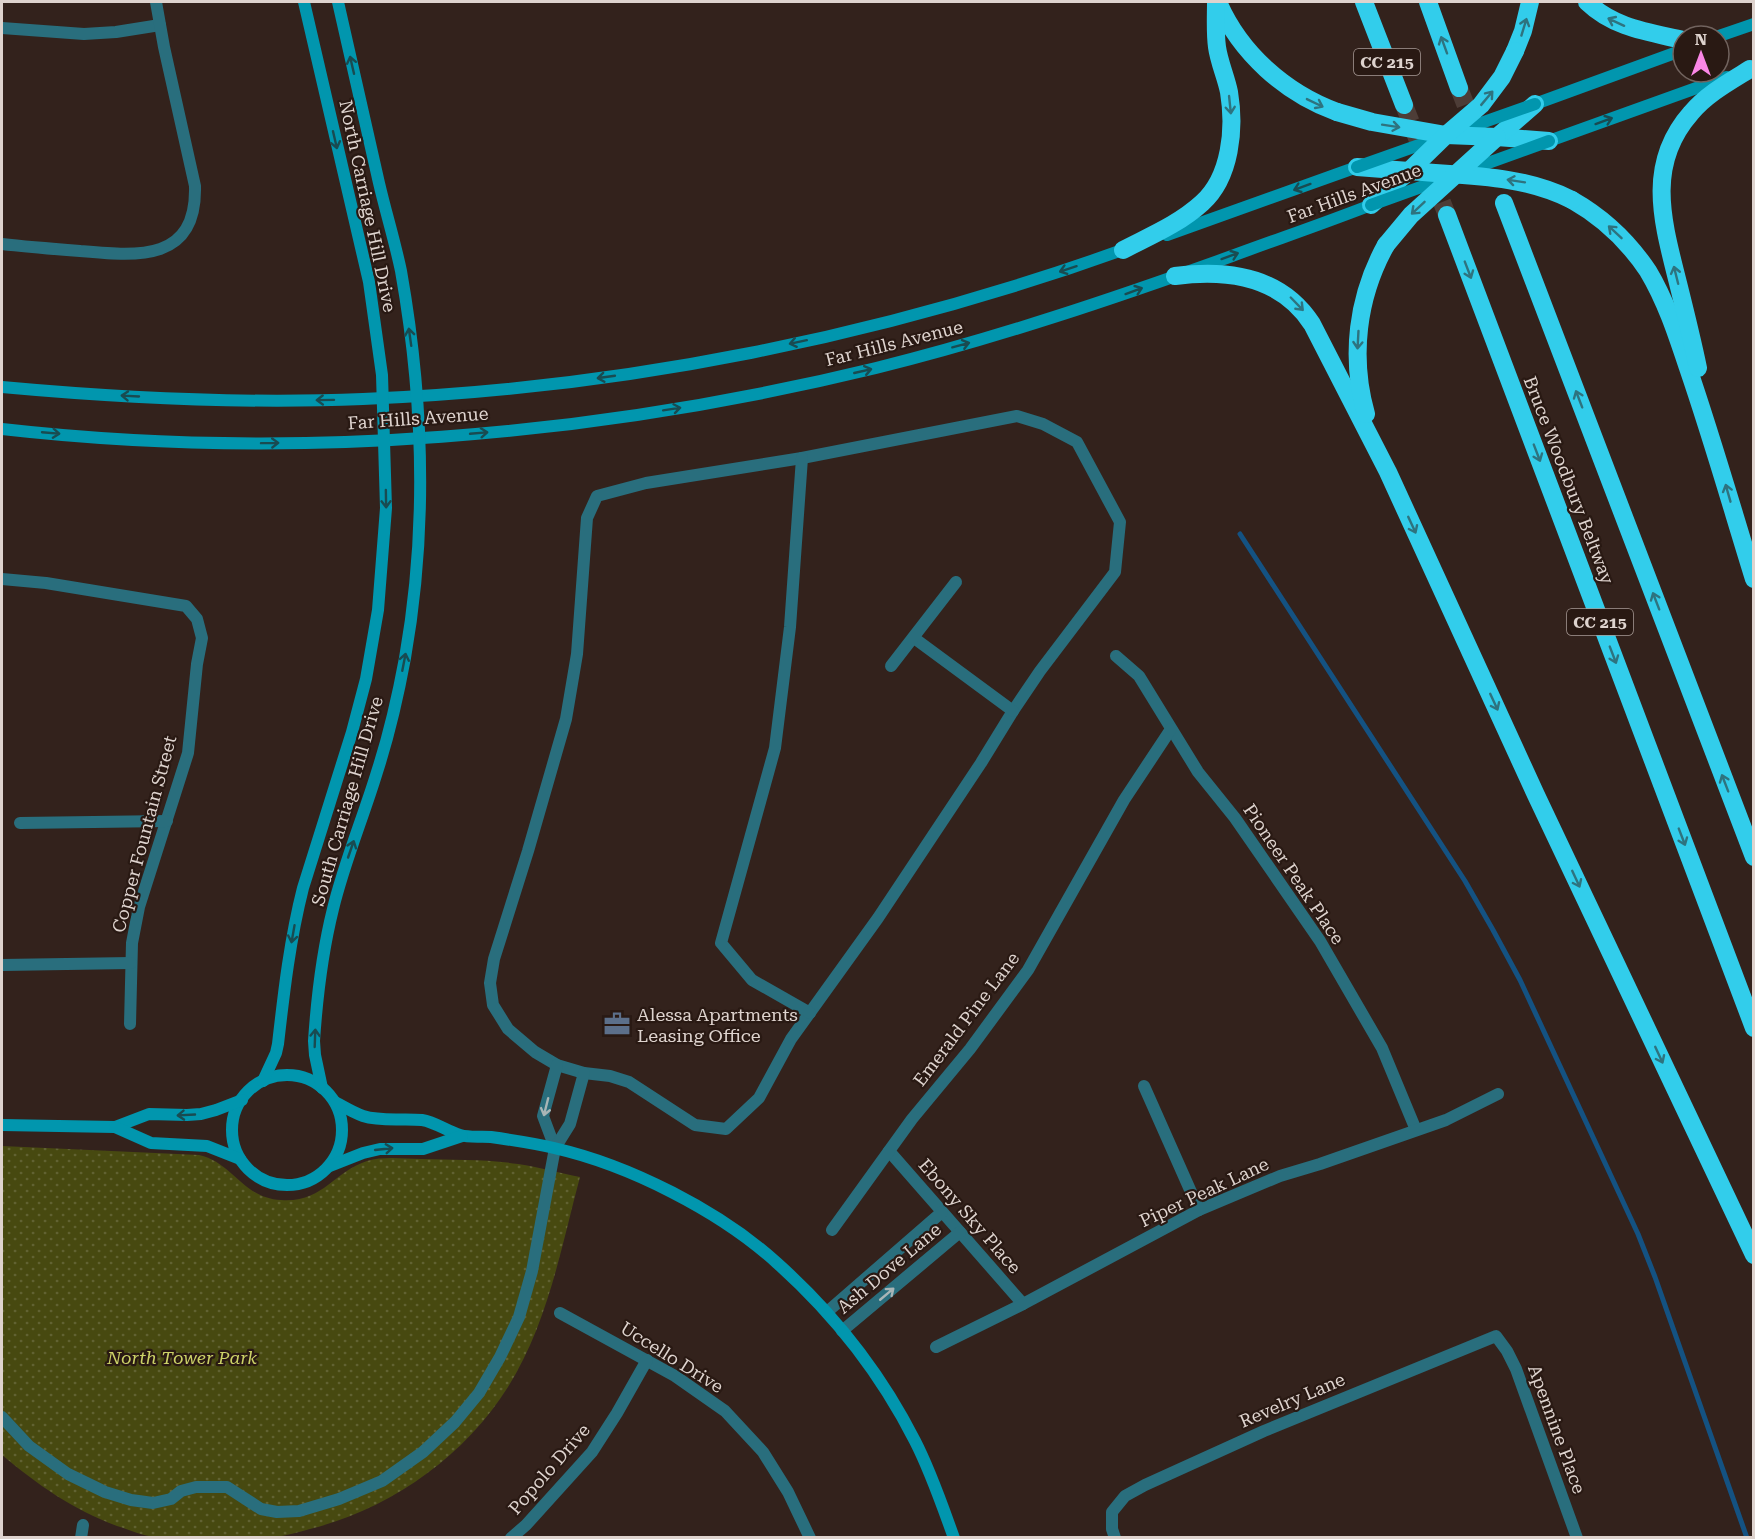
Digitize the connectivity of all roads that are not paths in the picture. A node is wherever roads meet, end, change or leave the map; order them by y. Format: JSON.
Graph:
{"nodes":[{"id":1,"x":156,"y":2,"type":"edge"},
{"id":2,"x":304,"y":2,"type":"edge"},
{"id":3,"x":338,"y":2,"type":"edge"},
{"id":4,"x":1217,"y":2,"type":"edge"},
{"id":5,"x":1364,"y":2,"type":"edge"},
{"id":6,"x":1428,"y":2,"type":"edge"},
{"id":7,"x":1530,"y":2,"type":"edge"},
{"id":8,"x":1587,"y":2,"type":"edge"},
{"id":9,"x":1754,"y":24,"type":"edge"},
{"id":10,"x":160,"y":25,"type":"junction"},
{"id":11,"x":2,"y":28,"type":"edge"},
{"id":12,"x":1731,"y":32,"type":"edge"},
{"id":13,"x":1671,"y":37,"type":"edge"},
{"id":14,"x":1671,"y":54,"type":"edge"},
{"id":15,"x":1752,"y":68,"type":"edge"},
{"id":16,"x":1460,"y":88,"type":"tunnel mouth"},
{"id":17,"x":1535,"y":104,"type":"junction"},
{"id":18,"x":1404,"y":105,"type":"tunnel mouth"},
{"id":19,"x":1446,"y":135,"type":"junction"},
{"id":20,"x":1497,"y":136,"type":"junction"},
{"id":21,"x":1549,"y":141,"type":"junction"},
{"id":22,"x":1357,"y":167,"type":"junction"},
{"id":23,"x":1409,"y":171,"type":"junction"},
{"id":24,"x":1455,"y":175,"type":"junction"},
{"id":25,"x":1504,"y":203,"type":"dead end"},
{"id":26,"x":1371,"y":205,"type":"junction"},
{"id":27,"x":1448,"y":215,"type":"tunnel mouth"},
{"id":28,"x":2,"y":244,"type":"edge"},
{"id":29,"x":1123,"y":250,"type":"junction"},
{"id":30,"x":1175,"y":276,"type":"junction"},
{"id":31,"x":2,"y":387,"type":"edge"},
{"id":32,"x":417,"y":396,"type":"junction"},
{"id":33,"x":383,"y":398,"type":"junction"},
{"id":34,"x":419,"y":417,"type":"joint"},
{"id":35,"x":384,"y":419,"type":"joint"},
{"id":36,"x":2,"y":429,"type":"edge"},
{"id":37,"x":1711,"y":434,"type":"junction"},
{"id":38,"x":420,"y":438,"type":"junction"},
{"id":39,"x":384,"y":440,"type":"junction"},
{"id":40,"x":802,"y":458,"type":"junction"},
{"id":41,"x":1388,"y":472,"type":"junction"},
{"id":42,"x":2,"y":579,"type":"edge"},
{"id":43,"x":1754,"y":579,"type":"edge"},
{"id":44,"x":956,"y":582,"type":"dead end"},
{"id":45,"x":914,"y":638,"type":"junction"},
{"id":46,"x":1116,"y":656,"type":"dead end"},
{"id":47,"x":891,"y":666,"type":"dead end"},
{"id":48,"x":1013,"y":711,"type":"junction"},
{"id":49,"x":1172,"y":729,"type":"junction"},
{"id":50,"x":167,"y":821,"type":"junction"},
{"id":51,"x":20,"y":823,"type":"dead end"},
{"id":52,"x":1754,"y":857,"type":"edge"},
{"id":53,"x":131,"y":963,"type":"junction"},
{"id":54,"x":2,"y":965,"type":"edge"},
{"id":55,"x":810,"y":1013,"type":"junction"},
{"id":56,"x":130,"y":1024,"type":"dead end"},
{"id":57,"x":1754,"y":1028,"type":"edge"},
{"id":58,"x":557,"y":1065,"type":"junction"},
{"id":59,"x":584,"y":1073,"type":"junction"},
{"id":60,"x":263,"y":1081,"type":"junction"},
{"id":61,"x":1144,"y":1086,"type":"dead end"},
{"id":62,"x":322,"y":1088,"type":"junction"},
{"id":63,"x":1498,"y":1094,"type":"dead end"},
{"id":64,"x":242,"y":1100,"type":"junction"},
{"id":65,"x":335,"y":1102,"type":"junction"},
{"id":66,"x":2,"y":1125,"type":"edge"},
{"id":67,"x":115,"y":1127,"type":"junction"},
{"id":68,"x":1416,"y":1130,"type":"junction"},
{"id":69,"x":462,"y":1136,"type":"junction"},
{"id":70,"x":555,"y":1148,"type":"junction"},
{"id":71,"x":889,"y":1151,"type":"junction"},
{"id":72,"x":240,"y":1159,"type":"junction"},
{"id":73,"x":329,"y":1167,"type":"junction"},
{"id":74,"x":1199,"y":1210,"type":"junction"},
{"id":75,"x":942,"y":1212,"type":"junction"},
{"id":76,"x":832,"y":1230,"type":"dead end"},
{"id":77,"x":960,"y":1233,"type":"junction"},
{"id":78,"x":1754,"y":1255,"type":"edge"},
{"id":79,"x":1023,"y":1304,"type":"junction"},
{"id":80,"x":827,"y":1312,"type":"junction"},
{"id":81,"x":560,"y":1313,"type":"dead end"},
{"id":82,"x":842,"y":1332,"type":"junction"},
{"id":83,"x":1496,"y":1336,"type":"joint"},
{"id":84,"x":936,"y":1347,"type":"dead end"},
{"id":85,"x":646,"y":1360,"type":"junction"},
{"id":86,"x":2,"y":1417,"type":"edge"},
{"id":87,"x":511,"y":1538,"type":"edge"},
{"id":88,"x":810,"y":1538,"type":"edge"},
{"id":89,"x":954,"y":1538,"type":"edge"},
{"id":90,"x":1115,"y":1538,"type":"edge"},
{"id":91,"x":1577,"y":1538,"type":"edge"}],
"edges":[{"from":1,"to":10,"type":"street"},
{"from":2,"to":33,"type":"street","name":"North Carriage Hill Drive","one_way":true},
{"from":32,"to":3,"type":"street","name":"North Carriage Hill Drive","one_way":true},
{"from":4,"to":19,"type":"highway","one_way":true,"bridge":true},
{"from":4,"to":29,"type":"highway","one_way":true},
{"from":5,"to":18,"type":"highway","number":"CC 215"},
{"from":16,"to":6,"type":"highway","number":"CC 215","one_way":true},
{"from":19,"to":7,"type":"highway","one_way":true,"bridge":true},
{"from":13,"to":8,"type":"highway","one_way":true},
{"from":9,"to":12,"type":"street"},
{"from":10,"to":11,"type":"street"},
{"from":10,"to":28,"type":"street"},
{"from":14,"to":17,"type":"street","name":"Far Hills Avenue"},
{"from":21,"to":15,"type":"street","name":"Far Hills Avenue","one_way":true},
{"from":37,"to":15,"type":"highway","one_way":true},
{"from":17,"to":19,"type":"street","name":"Far Hills Avenue","bridge":true},
{"from":17,"to":20,"type":"highway","bridge":true},
{"from":19,"to":20,"type":"highway","bridge":true},
{"from":19,"to":22,"type":"street","name":"Far Hills Avenue","bridge":true},
{"from":19,"to":23,"type":"highway","bridge":true},
{"from":20,"to":21,"type":"highway","bridge":true},
{"from":20,"to":24,"type":"highway","bridge":true},
{"from":21,"to":24,"type":"street","name":"Far Hills Avenue","bridge":true},
{"from":22,"to":23,"type":"highway","bridge":true},
{"from":22,"to":29,"type":"street","name":"Far Hills Avenue","one_way":true},
{"from":23,"to":24,"type":"highway","bridge":true},
{"from":23,"to":26,"type":"highway","bridge":true},
{"from":24,"to":26,"type":"street","name":"Far Hills Avenue","bridge":true},
{"from":37,"to":24,"type":"highway","one_way":true,"bridge":true},
{"from":24,"to":41,"type":"highway","one_way":true,"bridge":true},
{"from":52,"to":25,"type":"highway","name":"Bruce Woodbury Beltway","number":"CC 215","one_way":true},
{"from":30,"to":26,"type":"street","name":"Far Hills Avenue","one_way":true},
{"from":27,"to":57,"type":"highway","name":"Bruce Woodbury Beltway","number":"CC 215","one_way":true},
{"from":29,"to":32,"type":"street","name":"Far Hills Avenue","one_way":true},
{"from":38,"to":30,"type":"street","name":"Far Hills Avenue","one_way":true},
{"from":30,"to":41,"type":"highway","one_way":true},
{"from":33,"to":31,"type":"street","name":"Far Hills Avenue","one_way":true},
{"from":32,"to":33,"type":"street","name":"Far Hills Avenue"},
{"from":32,"to":34,"type":"street","name":"North Carriage Hill Drive"},
{"from":33,"to":35,"type":"street","name":"North Carriage Hill Drive"},
{"from":34,"to":38,"type":"street","name":"South Carriage Hill Drive"},
{"from":35,"to":39,"type":"street","name":"South Carriage Hill Drive"},
{"from":36,"to":39,"type":"street","name":"Far Hills Avenue","one_way":true},
{"from":43,"to":37,"type":"highway","one_way":true},
{"from":38,"to":39,"type":"street","name":"Far Hills Avenue"},
{"from":62,"to":38,"type":"street","name":"South Carriage Hill Drive","one_way":true},
{"from":39,"to":60,"type":"street","name":"South Carriage Hill Drive","one_way":true},
{"from":40,"to":48,"type":"street"},
{"from":40,"to":55,"type":"street"},
{"from":40,"to":58,"type":"street"},
{"from":41,"to":78,"type":"highway","one_way":true},
{"from":42,"to":50,"type":"street","name":"Copper Fountain Street"},
{"from":44,"to":45,"type":"street"},
{"from":45,"to":47,"type":"street"},
{"from":45,"to":48,"type":"street"},
{"from":46,"to":49,"type":"street","name":"Pioneer Peak Place"},
{"from":48,"to":55,"type":"street"},
{"from":49,"to":68,"type":"street","name":"Pioneer Peak Place"},
{"from":49,"to":71,"type":"street","name":"Emerald Pine Lane"},
{"from":50,"to":51,"type":"street"},
{"from":50,"to":53,"type":"street","name":"Copper Fountain Street"},
{"from":53,"to":54,"type":"street"},
{"from":53,"to":56,"type":"street","name":"Copper Fountain Street"},
{"from":55,"to":59,"type":"street"},
{"from":58,"to":59,"type":"street"},
{"from":58,"to":70,"type":"street","one_way":true},
{"from":59,"to":70,"type":"street"},
{"from":60,"to":62,"type":"street"},
{"from":60,"to":64,"type":"street"},
{"from":61,"to":74,"type":"street"},
{"from":62,"to":65,"type":"street"},
{"from":63,"to":68,"type":"street","name":"Piper Peak Lane"},
{"from":64,"to":67,"type":"street","one_way":true},
{"from":64,"to":72,"type":"street"},
{"from":65,"to":69,"type":"street"},
{"from":65,"to":73,"type":"street"},
{"from":66,"to":67,"type":"street"},
{"from":67,"to":72,"type":"street"},
{"from":68,"to":74,"type":"street","name":"Piper Peak Lane"},
{"from":69,"to":70,"type":"street"},
{"from":73,"to":69,"type":"street","one_way":true},
{"from":70,"to":80,"type":"street"},
{"from":70,"to":86,"type":"street"},
{"from":71,"to":75,"type":"street","name":"Ebony Sky Place"},
{"from":71,"to":76,"type":"street","name":"Emerald Pine Lane"},
{"from":72,"to":73,"type":"street"},
{"from":74,"to":79,"type":"street","name":"Piper Peak Lane"},
{"from":75,"to":77,"type":"street","name":"Ebony Sky Place"},
{"from":75,"to":80,"type":"street","name":"Ash Dove Lane"},
{"from":77,"to":79,"type":"street","name":"Ebony Sky Place"},
{"from":82,"to":77,"type":"street","name":"Ash Dove Lane","one_way":true},
{"from":79,"to":84,"type":"street","name":"Piper Peak Lane"},
{"from":80,"to":82,"type":"street"},
{"from":81,"to":85,"type":"street","name":"Uccello Drive"},
{"from":82,"to":89,"type":"street"},
{"from":83,"to":90,"type":"street","name":"Revelry Lane"},
{"from":83,"to":91,"type":"street","name":"Apennine Place"},
{"from":85,"to":87,"type":"street","name":"Popolo Drive"},
{"from":85,"to":88,"type":"street","name":"Uccello Drive"}]}
